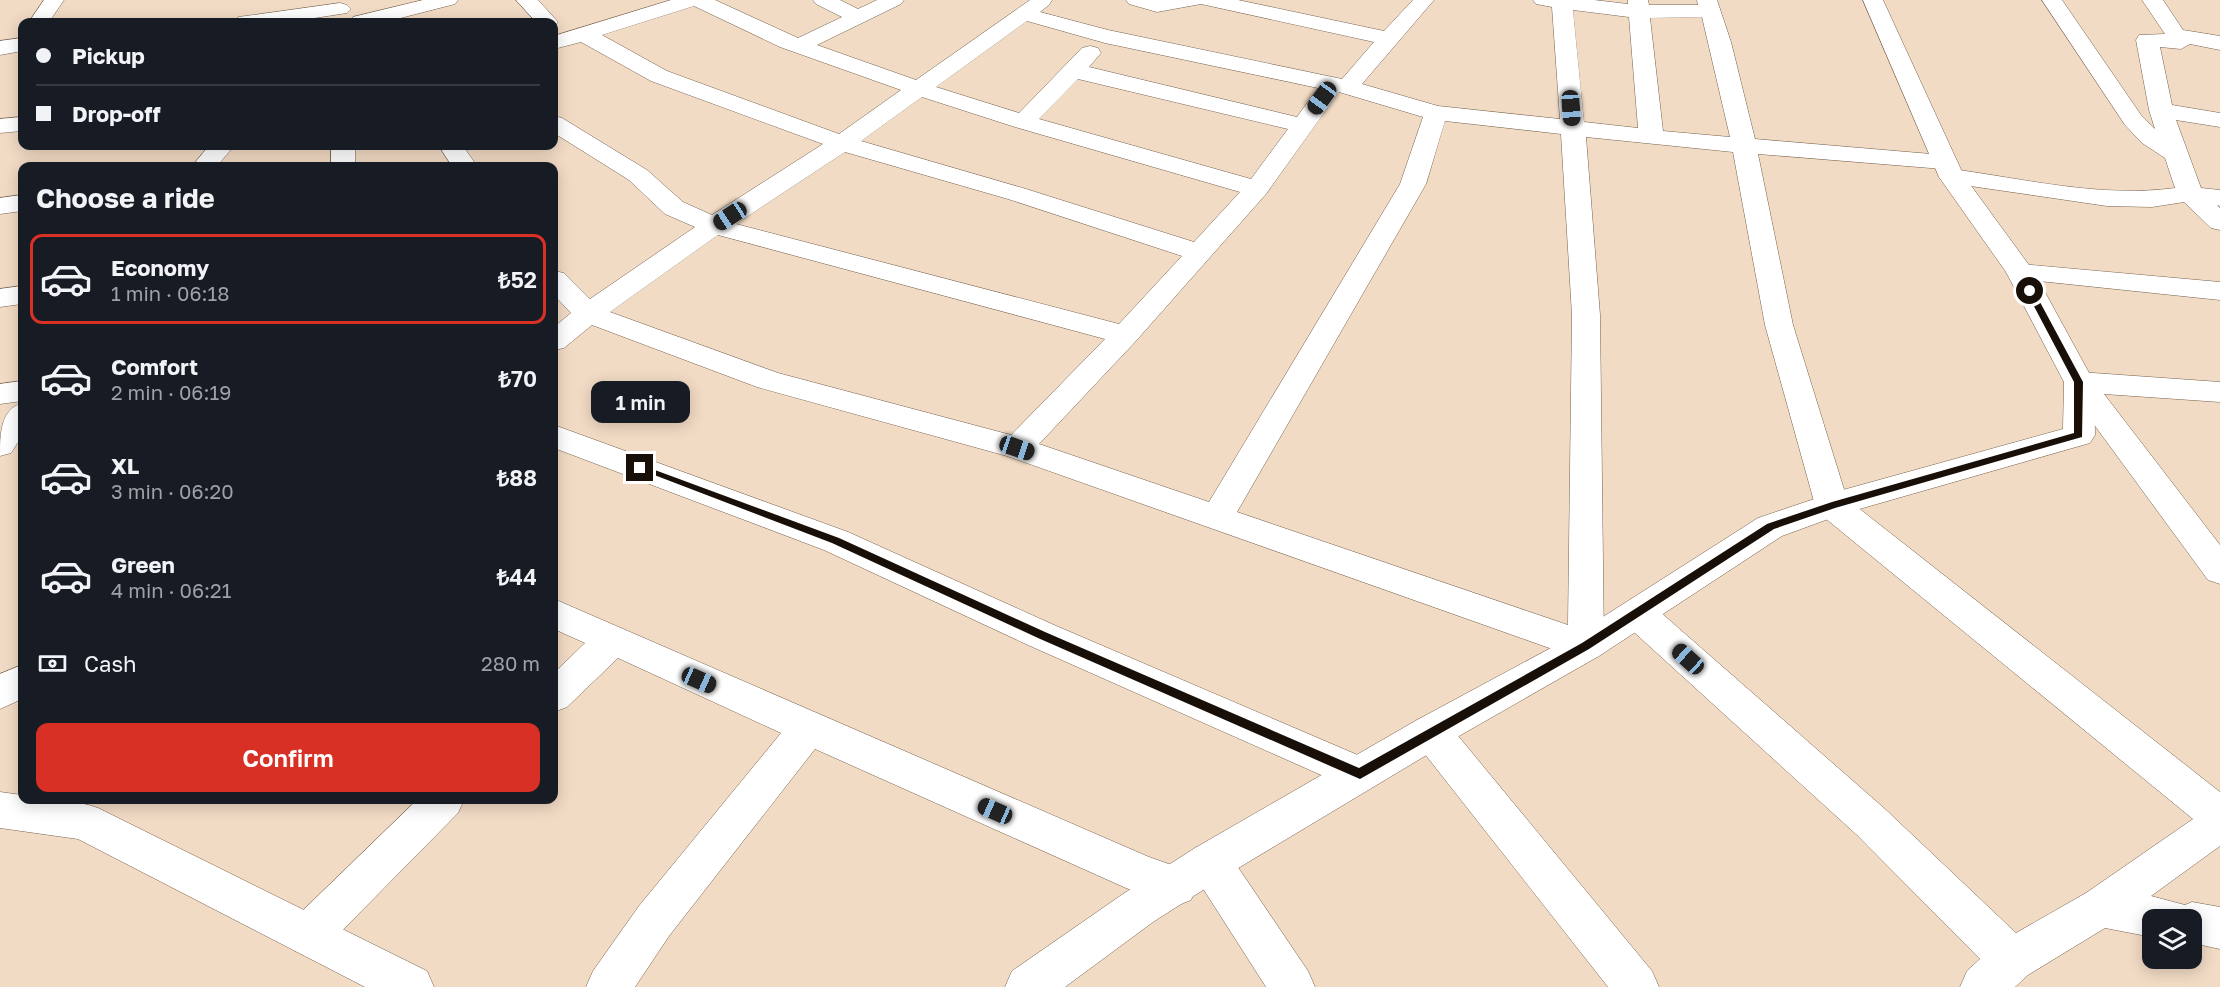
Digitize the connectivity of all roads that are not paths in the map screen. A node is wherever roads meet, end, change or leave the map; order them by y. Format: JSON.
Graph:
{"nodes":[{"id":1,"x":54,"y":0,"type":"edge"},
{"id":2,"x":448,"y":0,"type":"edge"},
{"id":3,"x":526,"y":0,"type":"edge"},
{"id":4,"x":696,"y":0,"type":"edge"},
{"id":5,"x":823,"y":0,"type":"edge"},
{"id":6,"x":894,"y":0,"type":"edge"},
{"id":7,"x":1136,"y":0,"type":"edge"},
{"id":8,"x":1193,"y":0,"type":"edge"},
{"id":9,"x":1209,"y":0,"type":"edge"},
{"id":10,"x":1424,"y":0,"type":"edge"},
{"id":11,"x":1873,"y":0,"type":"edge"},
{"id":12,"x":2052,"y":0,"type":"edge"},
{"id":13,"x":2152,"y":0,"type":"edge"},
{"id":14,"x":1553,"y":2,"type":"edge"},
{"id":15,"x":1708,"y":5,"type":"edge"},
{"id":16,"x":1639,"y":6,"type":"edge"},
{"id":17,"x":1034,"y":7,"type":"edge"},
{"id":18,"x":339,"y":11,"type":"edge"},
{"id":19,"x":858,"y":17,"type":"junction"},
{"id":20,"x":42,"y":18,"type":"edge"},
{"id":21,"x":280,"y":18,"type":"edge"},
{"id":22,"x":377,"y":18,"type":"edge"},
{"id":23,"x":543,"y":18,"type":"edge"},
{"id":24,"x":2220,"y":32,"type":"edge"},
{"id":25,"x":2176,"y":35,"type":"junction"},
{"id":26,"x":1105,"y":36,"type":"junction"},
{"id":27,"x":564,"y":37,"type":"edge"},
{"id":28,"x":1389,"y":39,"type":"junction"},
{"id":29,"x":2220,"y":43,"type":"edge"},
{"id":30,"x":18,"y":46,"type":"edge"},
{"id":31,"x":799,"y":46,"type":"junction"},
{"id":32,"x":0,"y":48,"type":"edge"},
{"id":33,"x":1075,"y":71,"type":"junction"},
{"id":34,"x":1340,"y":85,"type":"junction"},
{"id":35,"x":917,"y":89,"type":"junction"},
{"id":36,"x":2161,"y":110,"type":"junction"},
{"id":37,"x":1436,"y":113,"type":"junction"},
{"id":38,"x":2220,"y":120,"type":"edge"},
{"id":39,"x":1023,"y":122,"type":"junction"},
{"id":40,"x":18,"y":124,"type":"edge"},
{"id":41,"x":558,"y":125,"type":"edge"},
{"id":42,"x":1302,"y":125,"type":"junction"},
{"id":43,"x":0,"y":126,"type":"edge"},
{"id":44,"x":1572,"y":129,"type":"junction"},
{"id":45,"x":1651,"y":135,"type":"junction"},
{"id":46,"x":842,"y":143,"type":"junction"},
{"id":47,"x":1744,"y":144,"type":"junction"},
{"id":48,"x":218,"y":150,"type":"edge"},
{"id":49,"x":2177,"y":155,"type":"junction"},
{"id":50,"x":208,"y":162,"type":"edge"},
{"id":51,"x":1947,"y":170,"type":"junction"},
{"id":52,"x":1257,"y":189,"type":"junction"},
{"id":53,"x":2190,"y":194,"type":"junction"},
{"id":54,"x":2220,"y":198,"type":"edge"},
{"id":55,"x":18,"y":204,"type":"edge"},
{"id":56,"x":0,"y":206,"type":"edge"},
{"id":57,"x":2220,"y":222,"type":"edge"},
{"id":58,"x":714,"y":226,"type":"junction"},
{"id":59,"x":1197,"y":252,"type":"junction"},
{"id":60,"x":2020,"y":272,"type":"junction"},
{"id":61,"x":558,"y":283,"type":"edge"},
{"id":62,"x":2220,"y":291,"type":"edge"},
{"id":63,"x":18,"y":296,"type":"edge"},
{"id":64,"x":0,"y":298,"type":"edge"},
{"id":65,"x":588,"y":314,"type":"junction"},
{"id":66,"x":1125,"y":335,"type":"junction"},
{"id":67,"x":558,"y":338,"type":"edge"},
{"id":68,"x":2079,"y":382,"type":"junction"},
{"id":69,"x":18,"y":392,"type":"edge"},
{"id":70,"x":2220,"y":392,"type":"edge"},
{"id":71,"x":0,"y":394,"type":"edge"},
{"id":72,"x":18,"y":419,"type":"edge"},
{"id":73,"x":558,"y":437,"type":"edge"},
{"id":74,"x":0,"y":445,"type":"edge"},
{"id":75,"x":1017,"y":448,"type":"junction"},
{"id":76,"x":1832,"y":506,"type":"junction"},
{"id":77,"x":1217,"y":518,"type":"junction"},
{"id":78,"x":2220,"y":571,"type":"edge"},
{"id":79,"x":1638,"y":614,"type":"junction"},
{"id":80,"x":558,"y":615,"type":"edge"},
{"id":81,"x":612,"y":641,"type":"junction"},
{"id":82,"x":1586,"y":646,"type":"junction"},
{"id":83,"x":18,"y":682,"type":"edge"},
{"id":84,"x":558,"y":692,"type":"edge"},
{"id":85,"x":0,"y":693,"type":"edge"},
{"id":86,"x":808,"y":728,"type":"junction"},
{"id":87,"x":1431,"y":732,"type":"junction"},
{"id":88,"x":1360,"y":774,"type":"junction"},
{"id":89,"x":440,"y":804,"type":"edge"},
{"id":90,"x":0,"y":810,"type":"edge"},
{"id":91,"x":2220,"y":816,"type":"edge"},
{"id":92,"x":2220,"y":823,"type":"edge"},
{"id":93,"x":1210,"y":862,"type":"junction"},
{"id":94,"x":1176,"y":886,"type":"junction"},
{"id":95,"x":2101,"y":907,"type":"junction"},
{"id":96,"x":2142,"y":915,"type":"edge"},
{"id":97,"x":2202,"y":925,"type":"edge"},
{"id":98,"x":2220,"y":928,"type":"edge"},
{"id":99,"x":308,"y":935,"type":"junction"},
{"id":100,"x":1998,"y":973,"type":"edge"},
{"id":101,"x":411,"y":987,"type":"edge"},
{"id":102,"x":609,"y":987,"type":"edge"},
{"id":103,"x":1028,"y":987,"type":"edge"},
{"id":104,"x":1292,"y":987,"type":"edge"},
{"id":105,"x":1636,"y":987,"type":"edge"}],
"edges":[{"from":1,"to":20,"type":"street"},
{"from":2,"to":22,"type":"street"},
{"from":3,"to":23,"type":"street"},
{"from":4,"to":27,"type":"street"},
{"from":4,"to":31,"type":"street"},
{"from":5,"to":19,"type":"street"},
{"from":6,"to":19,"type":"street"},
{"from":7,"to":8,"type":"street"},
{"from":9,"to":28,"type":"street"},
{"from":10,"to":28,"type":"street"},
{"from":11,"to":51,"type":"street"},
{"from":12,"to":49,"type":"street"},
{"from":13,"to":25,"type":"street"},
{"from":14,"to":16,"type":"street"},
{"from":14,"to":44,"type":"street"},
{"from":15,"to":16,"type":"street"},
{"from":15,"to":47,"type":"street"},
{"from":16,"to":45,"type":"street"},
{"from":17,"to":26,"type":"street"},
{"from":17,"to":35,"type":"street"},
{"from":18,"to":21,"type":"street"},
{"from":19,"to":31,"type":"street"},
{"from":24,"to":25,"type":"street"},
{"from":25,"to":29,"type":"street"},
{"from":25,"to":36,"type":"street"},
{"from":26,"to":33,"type":"street"},
{"from":26,"to":34,"type":"street"},
{"from":27,"to":46,"type":"street"},
{"from":28,"to":34,"type":"street"},
{"from":30,"to":32,"type":"street"},
{"from":31,"to":35,"type":"street"},
{"from":33,"to":39,"type":"street"},
{"from":33,"to":42,"type":"street"},
{"from":34,"to":37,"type":"street"},
{"from":34,"to":42,"type":"street"},
{"from":35,"to":39,"type":"street"},
{"from":35,"to":46,"type":"street"},
{"from":36,"to":38,"type":"street"},
{"from":36,"to":49,"type":"street"},
{"from":37,"to":44,"type":"street"},
{"from":37,"to":77,"type":"street"},
{"from":39,"to":52,"type":"street"},
{"from":40,"to":43,"type":"street"},
{"from":41,"to":58,"type":"street"},
{"from":42,"to":52,"type":"street"},
{"from":44,"to":45,"type":"street"},
{"from":44,"to":82,"type":"street"},
{"from":45,"to":47,"type":"street"},
{"from":46,"to":58,"type":"street"},
{"from":46,"to":59,"type":"street"},
{"from":47,"to":51,"type":"street"},
{"from":47,"to":76,"type":"street"},
{"from":48,"to":50,"type":"street"},
{"from":49,"to":53,"type":"street"},
{"from":51,"to":53,"type":"street"},
{"from":51,"to":60,"type":"street"},
{"from":52,"to":59,"type":"street"},
{"from":53,"to":54,"type":"street"},
{"from":53,"to":57,"type":"street"},
{"from":55,"to":56,"type":"street"},
{"from":58,"to":65,"type":"street"},
{"from":58,"to":66,"type":"street"},
{"from":59,"to":66,"type":"street"},
{"from":60,"to":62,"type":"street"},
{"from":60,"to":68,"type":"street"},
{"from":61,"to":65,"type":"street"},
{"from":63,"to":64,"type":"street"},
{"from":65,"to":67,"type":"street"},
{"from":65,"to":75,"type":"street"},
{"from":66,"to":75,"type":"street"},
{"from":68,"to":70,"type":"street"},
{"from":68,"to":76,"type":"street"},
{"from":68,"to":78,"type":"street"},
{"from":69,"to":71,"type":"street"},
{"from":72,"to":74,"type":"street"},
{"from":73,"to":88,"type":"street"},
{"from":75,"to":77,"type":"street"},
{"from":76,"to":79,"type":"street"},
{"from":76,"to":91,"type":"street"},
{"from":77,"to":82,"type":"street"},
{"from":79,"to":82,"type":"street"},
{"from":79,"to":100,"type":"street"},
{"from":80,"to":81,"type":"street"},
{"from":81,"to":84,"type":"street"},
{"from":81,"to":86,"type":"street"},
{"from":82,"to":87,"type":"street"},
{"from":83,"to":85,"type":"street"},
{"from":86,"to":94,"type":"street"},
{"from":86,"to":102,"type":"street"},
{"from":87,"to":88,"type":"street"},
{"from":87,"to":105,"type":"street"},
{"from":88,"to":93,"type":"street"},
{"from":89,"to":99,"type":"street"},
{"from":90,"to":99,"type":"street"},
{"from":92,"to":95,"type":"street"},
{"from":93,"to":94,"type":"street"},
{"from":93,"to":104,"type":"street"},
{"from":94,"to":103,"type":"street"},
{"from":95,"to":96,"type":"street"},
{"from":95,"to":100,"type":"street"},
{"from":97,"to":98,"type":"street"},
{"from":99,"to":101,"type":"street"}]}
